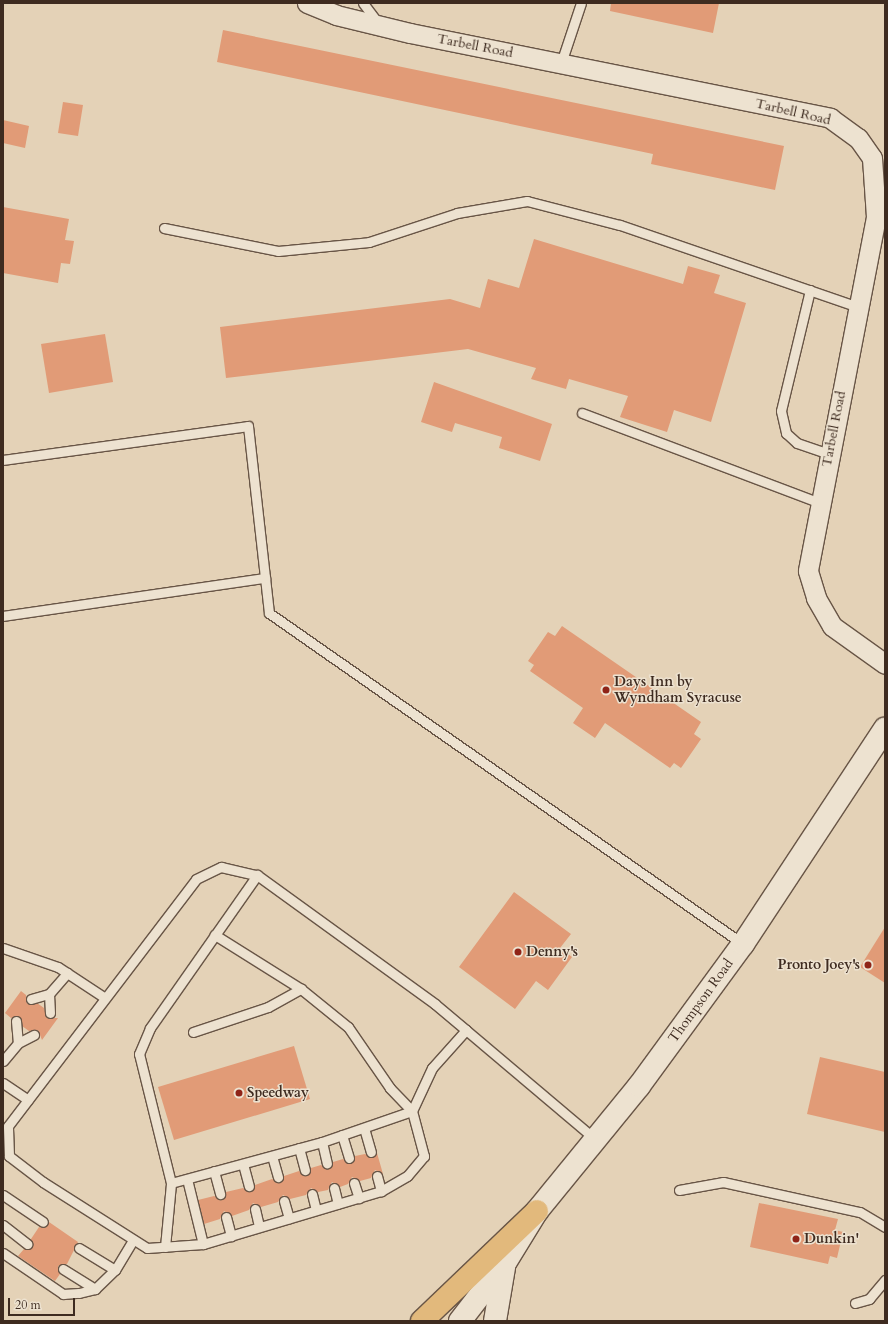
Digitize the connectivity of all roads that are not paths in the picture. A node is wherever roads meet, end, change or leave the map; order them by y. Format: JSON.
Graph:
{"nodes":[{"id":1,"x":307,"y":3,"type":"edge"},
{"id":2,"x":363,"y":3,"type":"edge"},
{"id":3,"x":581,"y":3,"type":"edge"},
{"id":4,"x":381,"y":26,"type":"junction"},
{"id":5,"x":561,"y":63,"type":"junction"},
{"id":6,"x":164,"y":228,"type":"dead end"},
{"id":7,"x":810,"y":290,"type":"junction"},
{"id":8,"x":858,"y":307,"type":"junction"},
{"id":9,"x":582,"y":413,"type":"dead end"},
{"id":10,"x":829,"y":454,"type":"junction"},
{"id":11,"x":3,"y":460,"type":"edge"},
{"id":12,"x":820,"y":503,"type":"junction"},
{"id":13,"x":265,"y":578,"type":"junction"},
{"id":14,"x":3,"y":616,"type":"edge"},
{"id":15,"x":885,"y":664,"type":"edge"},
{"id":16,"x":885,"y":729,"type":"edge"},
{"id":17,"x":257,"y":875,"type":"junction"},
{"id":18,"x":215,"y":935,"type":"junction"},
{"id":19,"x":743,"y":944,"type":"junction"},
{"id":20,"x":3,"y":948,"type":"edge"},
{"id":21,"x":67,"y":973,"type":"junction"},
{"id":22,"x":300,"y":989,"type":"junction"},
{"id":23,"x":49,"y":994,"type":"junction"},
{"id":24,"x":105,"y":998,"type":"junction"},
{"id":25,"x":31,"y":999,"type":"dead end"},
{"id":26,"x":50,"y":1013,"type":"dead end"},
{"id":27,"x":16,"y":1021,"type":"dead end"},
{"id":28,"x":466,"y":1030,"type":"junction"},
{"id":29,"x":193,"y":1032,"type":"dead end"},
{"id":30,"x":34,"y":1035,"type":"dead end"},
{"id":31,"x":18,"y":1043,"type":"junction"},
{"id":32,"x":3,"y":1061,"type":"edge"},
{"id":33,"x":3,"y":1083,"type":"edge"},
{"id":34,"x":28,"y":1100,"type":"junction"},
{"id":35,"x":412,"y":1111,"type":"junction"},
{"id":36,"x":364,"y":1128,"type":"junction"},
{"id":37,"x":342,"y":1135,"type":"junction"},
{"id":38,"x":596,"y":1140,"type":"junction"},
{"id":39,"x":322,"y":1142,"type":"junction"},
{"id":40,"x":299,"y":1148,"type":"junction"},
{"id":41,"x":371,"y":1152,"type":"dead end"},
{"id":42,"x":6,"y":1154,"type":"edge"},
{"id":43,"x":272,"y":1156,"type":"junction"},
{"id":44,"x":349,"y":1158,"type":"dead end"},
{"id":45,"x":327,"y":1163,"type":"dead end"},
{"id":46,"x":243,"y":1164,"type":"junction"},
{"id":47,"x":305,"y":1170,"type":"dead end"},
{"id":48,"x":214,"y":1171,"type":"junction"},
{"id":49,"x":377,"y":1176,"type":"dead end"},
{"id":50,"x":278,"y":1177,"type":"dead end"},
{"id":51,"x":187,"y":1179,"type":"junction"},
{"id":52,"x":171,"y":1183,"type":"junction"},
{"id":53,"x":354,"y":1183,"type":"dead end"},
{"id":54,"x":249,"y":1186,"type":"dead end"},
{"id":55,"x":334,"y":1188,"type":"dead end"},
{"id":56,"x":679,"y":1190,"type":"dead end"},
{"id":57,"x":381,"y":1191,"type":"junction"},
{"id":58,"x":220,"y":1194,"type":"dead end"},
{"id":59,"x":312,"y":1194,"type":"dead end"},
{"id":60,"x":3,"y":1195,"type":"edge"},
{"id":61,"x":359,"y":1198,"type":"junction"},
{"id":62,"x":284,"y":1201,"type":"dead end"},
{"id":63,"x":338,"y":1204,"type":"junction"},
{"id":64,"x":255,"y":1209,"type":"dead end"},
{"id":65,"x":316,"y":1210,"type":"junction"},
{"id":66,"x":537,"y":1211,"type":"junction"},
{"id":67,"x":226,"y":1217,"type":"dead end"},
{"id":68,"x":289,"y":1218,"type":"junction"},
{"id":69,"x":43,"y":1222,"type":"dead end"},
{"id":70,"x":3,"y":1225,"type":"edge"},
{"id":71,"x":260,"y":1226,"type":"junction"},
{"id":72,"x":885,"y":1227,"type":"edge"},
{"id":73,"x":231,"y":1236,"type":"junction"},
{"id":74,"x":133,"y":1240,"type":"junction"},
{"id":75,"x":27,"y":1244,"type":"dead end"},
{"id":76,"x":203,"y":1244,"type":"junction"},
{"id":77,"x":165,"y":1247,"type":"junction"},
{"id":78,"x":79,"y":1248,"type":"dead end"},
{"id":79,"x":3,"y":1253,"type":"edge"},
{"id":80,"x":505,"y":1263,"type":"junction"},
{"id":81,"x":63,"y":1270,"type":"dead end"},
{"id":82,"x":115,"y":1270,"type":"junction"},
{"id":83,"x":885,"y":1280,"type":"edge"},
{"id":84,"x":95,"y":1290,"type":"junction"},
{"id":85,"x":855,"y":1303,"type":"dead end"},
{"id":86,"x":422,"y":1321,"type":"edge"},
{"id":87,"x":460,"y":1321,"type":"edge"},
{"id":88,"x":495,"y":1321,"type":"edge"}],
"edges":[{"from":1,"to":4,"type":"street","name":"Tarbell Road"},
{"from":2,"to":4,"type":"lane"},
{"from":3,"to":5,"type":"lane"},
{"from":4,"to":5,"type":"street","name":"Tarbell Road"},
{"from":5,"to":8,"type":"street","name":"Tarbell Road"},
{"from":6,"to":7,"type":"lane"},
{"from":7,"to":8,"type":"lane"},
{"from":7,"to":10,"type":"lane"},
{"from":8,"to":10,"type":"street","name":"Tarbell Road"},
{"from":9,"to":12,"type":"lane"},
{"from":10,"to":12,"type":"street","name":"Tarbell Road"},
{"from":11,"to":13,"type":"lane"},
{"from":12,"to":15,"type":"street","name":"Tarbell Road"},
{"from":13,"to":14,"type":"lane"},
{"from":13,"to":19,"type":"lane"},
{"from":16,"to":19,"type":"street","name":"Thompson Road"},
{"from":17,"to":18,"type":"lane"},
{"from":17,"to":24,"type":"lane"},
{"from":17,"to":28,"type":"lane"},
{"from":18,"to":22,"type":"lane"},
{"from":18,"to":52,"type":"lane"},
{"from":19,"to":38,"type":"street","name":"Thompson Road"},
{"from":20,"to":21,"type":"lane"},
{"from":21,"to":23,"type":"lane"},
{"from":21,"to":24,"type":"lane"},
{"from":22,"to":29,"type":"lane"},
{"from":22,"to":35,"type":"lane"},
{"from":23,"to":25,"type":"lane"},
{"from":23,"to":26,"type":"lane"},
{"from":24,"to":34,"type":"lane"},
{"from":27,"to":31,"type":"lane"},
{"from":28,"to":35,"type":"lane"},
{"from":28,"to":38,"type":"lane"},
{"from":30,"to":31,"type":"lane"},
{"from":31,"to":32,"type":"lane"},
{"from":33,"to":34,"type":"lane"},
{"from":34,"to":42,"type":"lane"},
{"from":35,"to":36,"type":"lane"},
{"from":35,"to":57,"type":"lane"},
{"from":36,"to":37,"type":"lane"},
{"from":36,"to":41,"type":"lane"},
{"from":37,"to":39,"type":"lane"},
{"from":37,"to":44,"type":"lane"},
{"from":38,"to":66,"type":"street","name":"Thompson Road"},
{"from":39,"to":40,"type":"lane"},
{"from":39,"to":45,"type":"lane"},
{"from":40,"to":43,"type":"lane"},
{"from":40,"to":47,"type":"lane"},
{"from":42,"to":74,"type":"lane"},
{"from":43,"to":46,"type":"lane"},
{"from":43,"to":50,"type":"lane"},
{"from":46,"to":48,"type":"lane"},
{"from":46,"to":54,"type":"lane"},
{"from":48,"to":51,"type":"lane"},
{"from":48,"to":58,"type":"lane"},
{"from":49,"to":57,"type":"lane"},
{"from":51,"to":52,"type":"lane"},
{"from":51,"to":76,"type":"lane"},
{"from":52,"to":77,"type":"lane"},
{"from":53,"to":61,"type":"lane"},
{"from":55,"to":63,"type":"lane"},
{"from":56,"to":72,"type":"lane"},
{"from":57,"to":61,"type":"lane"},
{"from":59,"to":65,"type":"lane"},
{"from":60,"to":69,"type":"lane"},
{"from":61,"to":63,"type":"lane"},
{"from":62,"to":68,"type":"lane"},
{"from":63,"to":65,"type":"lane"},
{"from":64,"to":71,"type":"lane"},
{"from":65,"to":68,"type":"lane"},
{"from":66,"to":80,"type":"street","name":"Thompson Road"},
{"from":66,"to":86,"type":"main road"},
{"from":67,"to":73,"type":"lane"},
{"from":68,"to":71,"type":"lane"},
{"from":70,"to":75,"type":"lane"},
{"from":71,"to":73,"type":"lane"},
{"from":73,"to":76,"type":"lane"},
{"from":74,"to":77,"type":"lane"},
{"from":74,"to":82,"type":"lane"},
{"from":76,"to":77,"type":"lane"},
{"from":78,"to":82,"type":"lane"},
{"from":79,"to":84,"type":"lane"},
{"from":80,"to":87,"type":"street","name":"Thompson Road"},
{"from":80,"to":88,"type":"street","name":"Thompson Road"},
{"from":81,"to":84,"type":"lane"},
{"from":82,"to":84,"type":"lane"},
{"from":83,"to":85,"type":"lane"}]}
